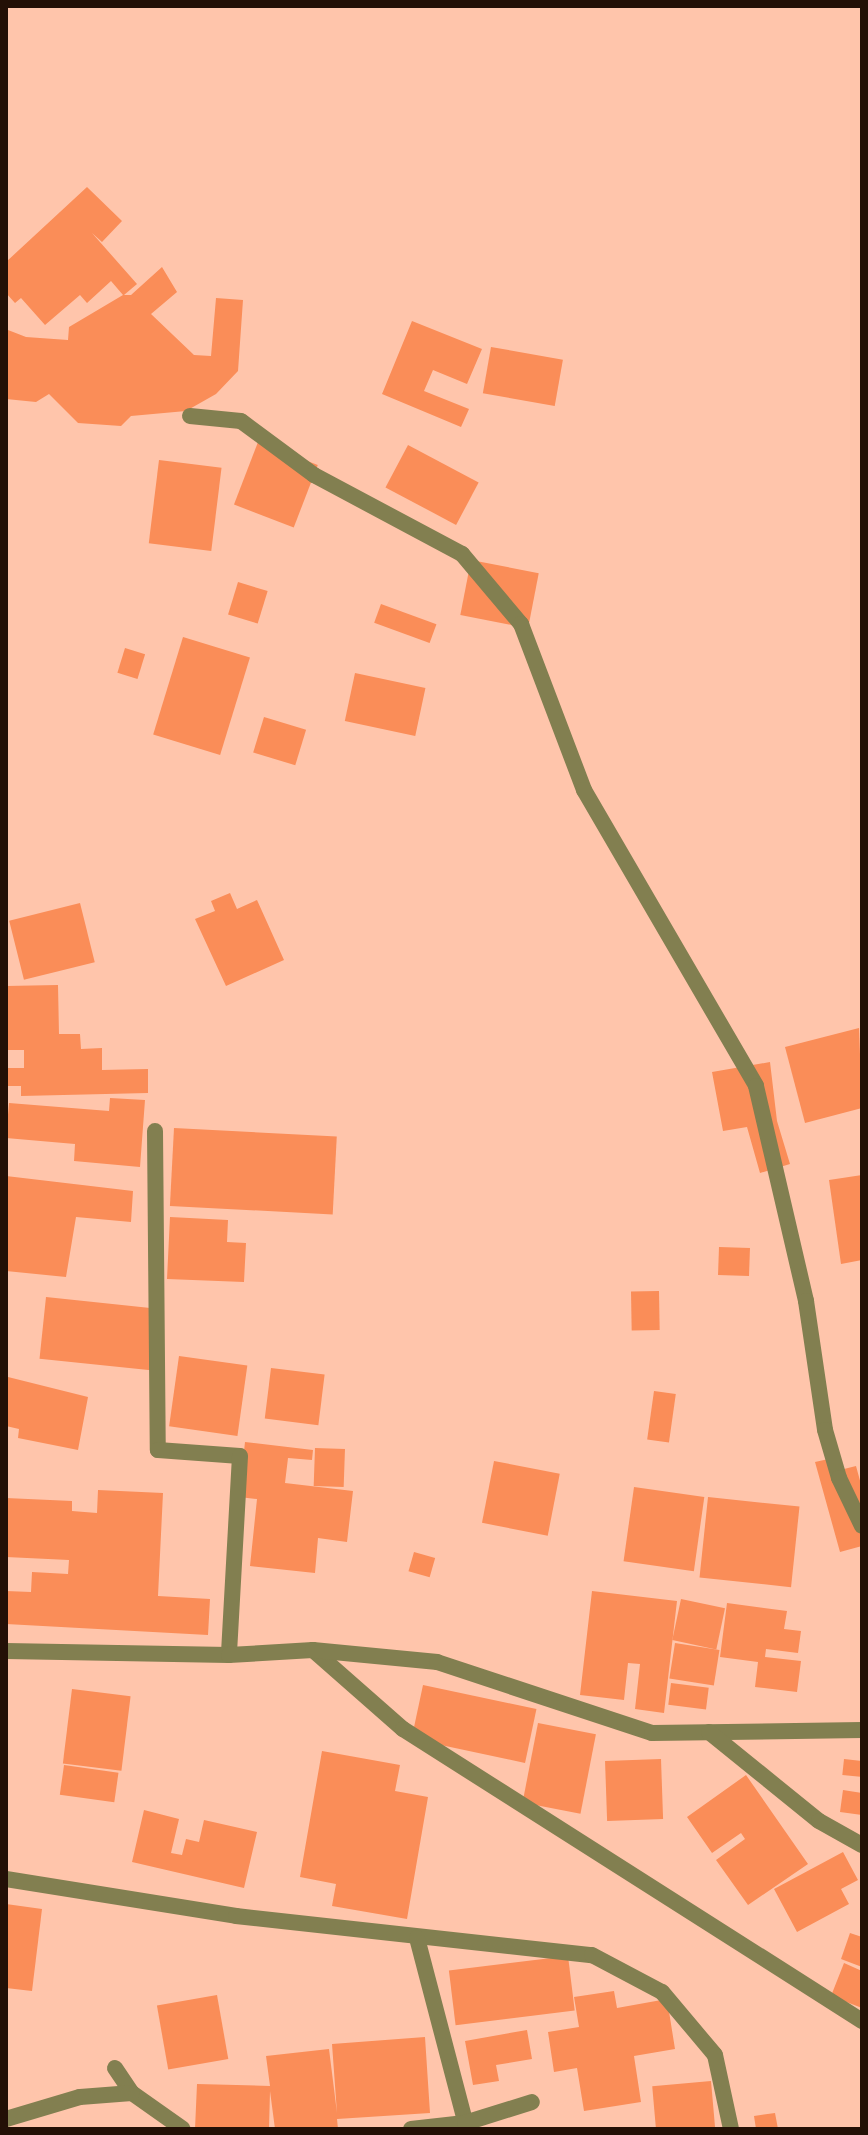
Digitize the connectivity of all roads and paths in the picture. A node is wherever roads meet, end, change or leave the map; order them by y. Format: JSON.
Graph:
{"nodes":[{"id":1,"x":190,"y":416,"type":"dead end"},
{"id":2,"x":155,"y":1131,"type":"dead end"},
{"id":3,"x":862,"y":1526,"type":"edge"},
{"id":4,"x":313,"y":1650,"type":"junction"},
{"id":5,"x":6,"y":1651,"type":"edge"},
{"id":6,"x":229,"y":1655,"type":"junction"},
{"id":7,"x":862,"y":1730,"type":"edge"},
{"id":8,"x":709,"y":1732,"type":"junction"},
{"id":9,"x":862,"y":1845,"type":"edge"},
{"id":10,"x":6,"y":1879,"type":"edge"},
{"id":11,"x":417,"y":1938,"type":"junction"},
{"id":12,"x":862,"y":2021,"type":"edge"},
{"id":13,"x":115,"y":2068,"type":"dead end"},
{"id":14,"x":132,"y":2093,"type":"junction"},
{"id":15,"x":532,"y":2102,"type":"dead end"},
{"id":16,"x":6,"y":2119,"type":"edge"},
{"id":17,"x":466,"y":2126,"type":"edge"},
{"id":18,"x":183,"y":2129,"type":"edge"},
{"id":19,"x":411,"y":2129,"type":"edge"},
{"id":20,"x":731,"y":2129,"type":"edge"}],
"edges":[{"from":1,"to":3,"type":"street"},
{"from":2,"to":6,"type":"street"},
{"from":4,"to":6,"type":"street"},
{"from":4,"to":8,"type":"street"},
{"from":4,"to":12,"type":"street"},
{"from":5,"to":6,"type":"street"},
{"from":7,"to":8,"type":"street"},
{"from":8,"to":9,"type":"street"},
{"from":10,"to":11,"type":"street"},
{"from":11,"to":17,"type":"street"},
{"from":11,"to":20,"type":"street"},
{"from":13,"to":14,"type":"street"},
{"from":14,"to":16,"type":"street"},
{"from":14,"to":18,"type":"street"},
{"from":15,"to":17,"type":"street"},
{"from":17,"to":19,"type":"street"}]}
